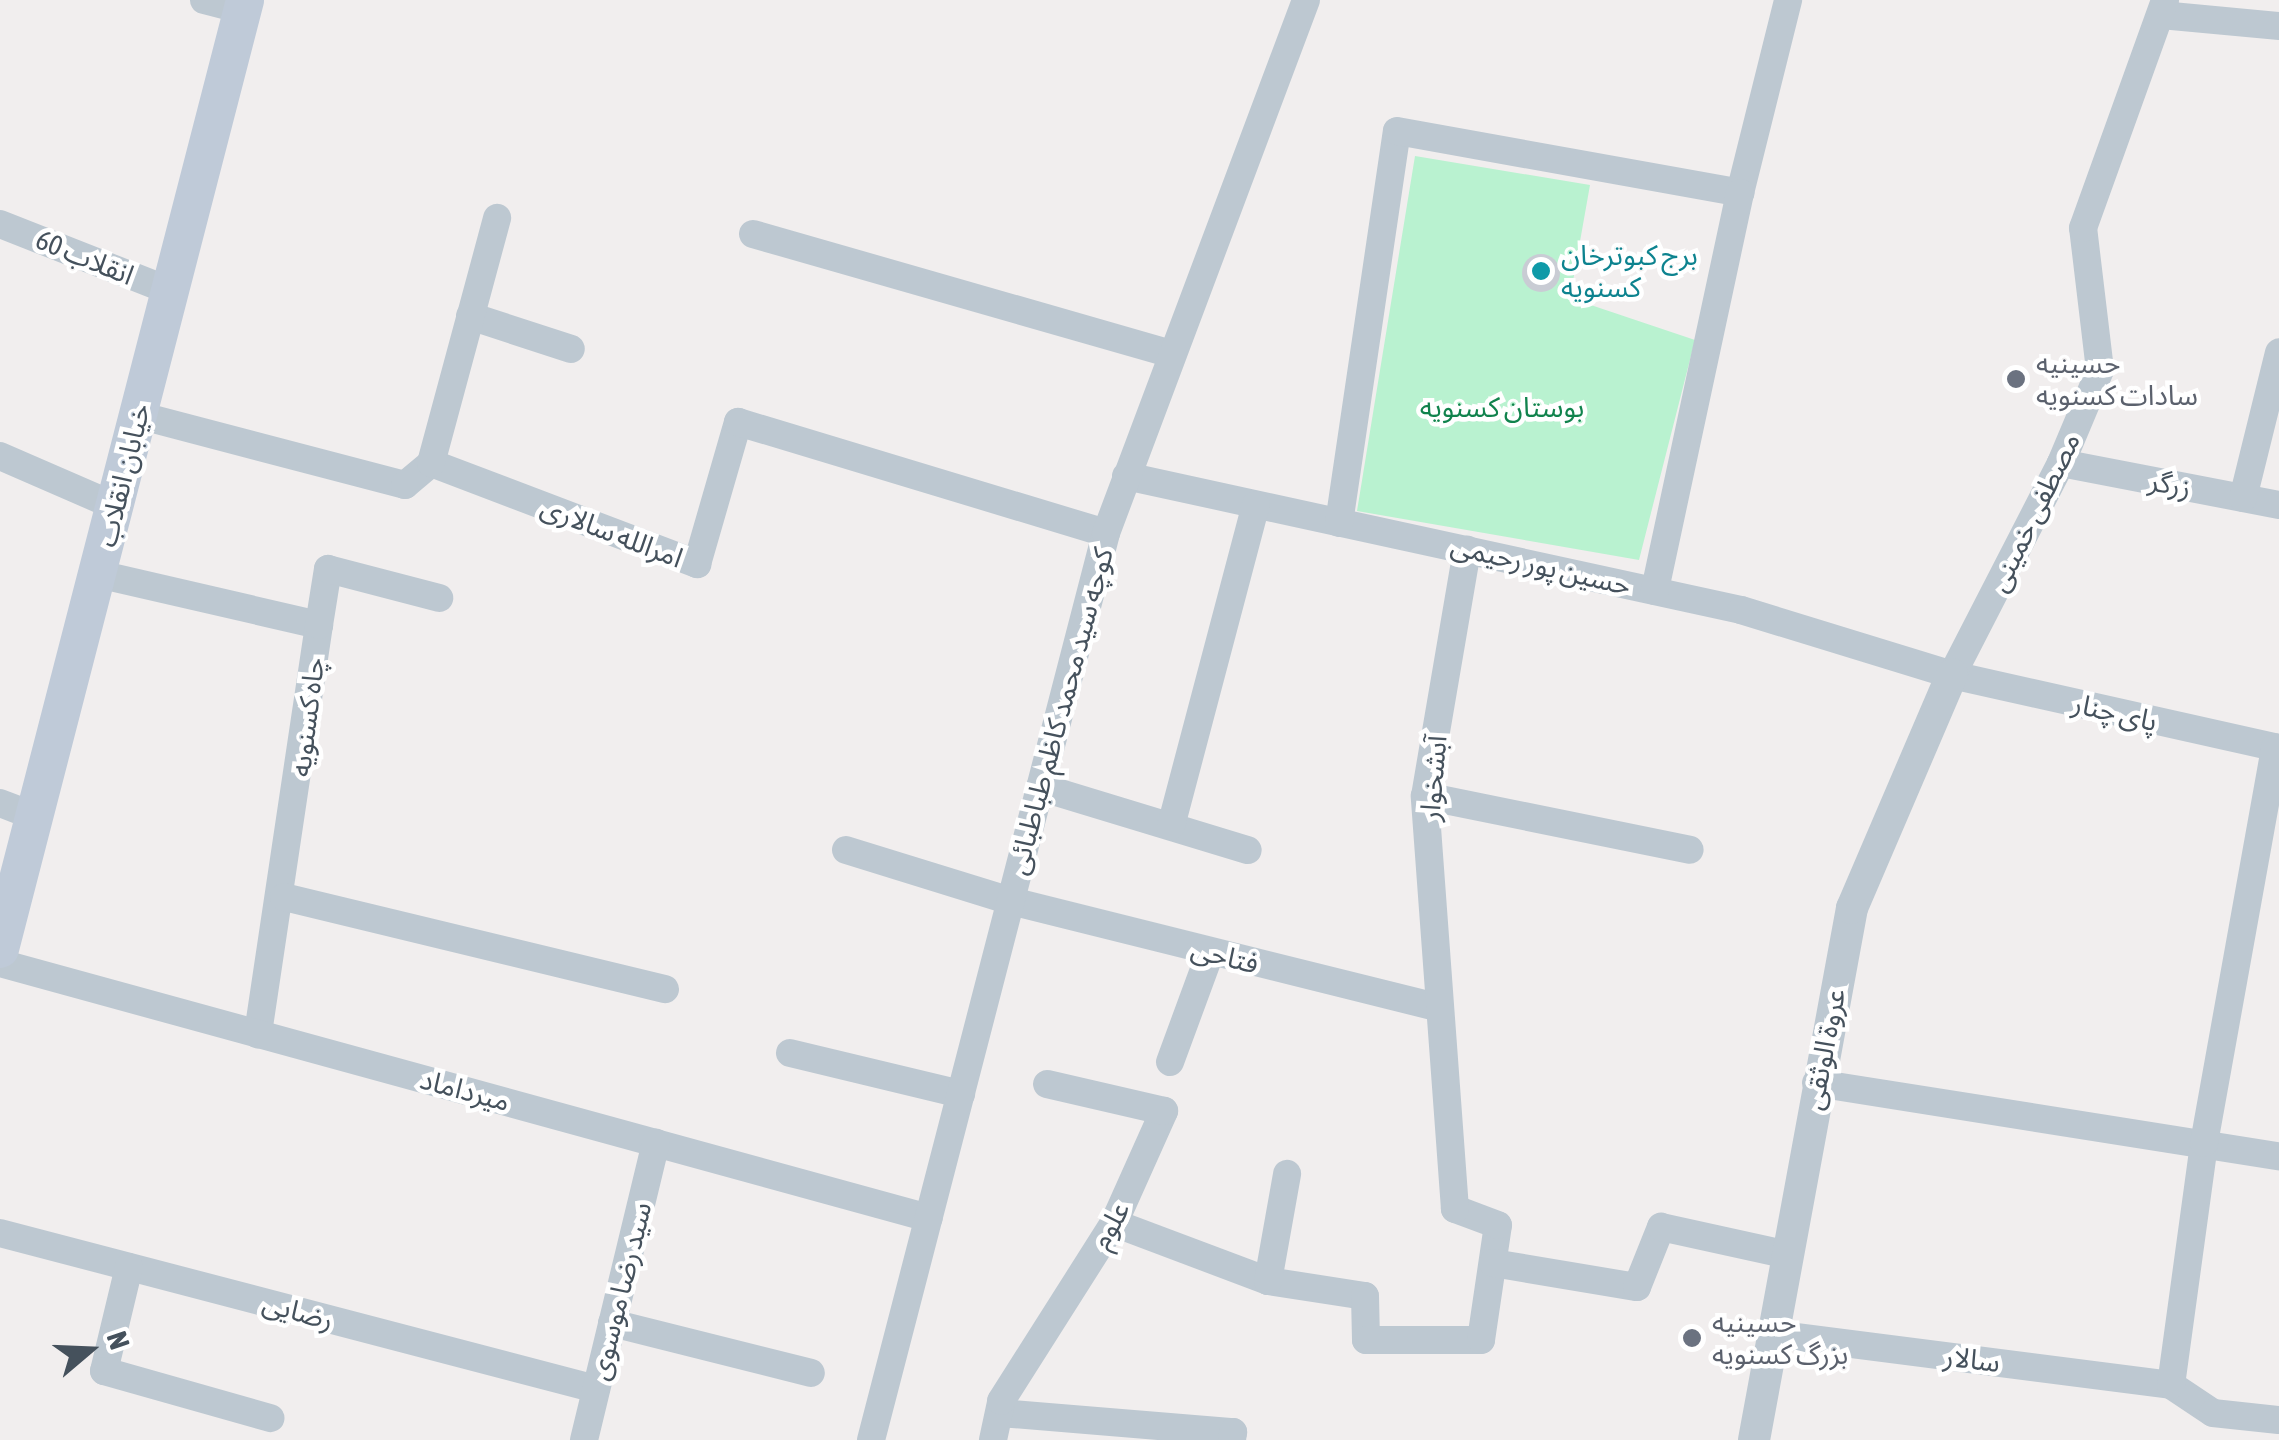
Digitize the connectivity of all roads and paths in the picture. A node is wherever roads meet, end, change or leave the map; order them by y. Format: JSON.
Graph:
{"nodes":[{"id":1,"x":204,"y":0,"type":"edge"},
{"id":2,"x":1306,"y":0,"type":"edge"},
{"id":3,"x":1788,"y":0,"type":"edge"},
{"id":4,"x":244,"y":5,"type":"edge"},
{"id":5,"x":2163,"y":8,"type":"edge"},
{"id":6,"x":2279,"y":26,"type":"edge"},
{"id":7,"x":1740,"y":193,"type":"junction"},
{"id":8,"x":497,"y":218,"type":"dead end"},
{"id":9,"x":0,"y":224,"type":"edge"},
{"id":10,"x":753,"y":234,"type":"dead end"},
{"id":11,"x":170,"y":291,"type":"junction"},
{"id":12,"x":470,"y":316,"type":"junction"},
{"id":13,"x":571,"y":349,"type":"dead end"},
{"id":14,"x":2279,"y":352,"type":"edge"},
{"id":15,"x":1171,"y":354,"type":"junction"},
{"id":16,"x":138,"y":415,"type":"junction"},
{"id":17,"x":0,"y":456,"type":"edge"},
{"id":18,"x":430,"y":462,"type":"junction"},
{"id":19,"x":2061,"y":463,"type":"junction"},
{"id":20,"x":1126,"y":476,"type":"junction"},
{"id":21,"x":2242,"y":498,"type":"junction"},
{"id":22,"x":1256,"y":504,"type":"junction"},
{"id":23,"x":2279,"y":505,"type":"edge"},
{"id":24,"x":115,"y":506,"type":"junction"},
{"id":25,"x":1339,"y":522,"type":"junction"},
{"id":26,"x":1106,"y":533,"type":"junction"},
{"id":27,"x":1467,"y":550,"type":"junction"},
{"id":28,"x":98,"y":574,"type":"junction"},
{"id":29,"x":1654,"y":591,"type":"junction"},
{"id":30,"x":439,"y":598,"type":"dead end"},
{"id":31,"x":319,"y":625,"type":"junction"},
{"id":32,"x":1952,"y":675,"type":"junction"},
{"id":33,"x":2277,"y":748,"type":"edge"},
{"id":34,"x":1040,"y":787,"type":"junction"},
{"id":35,"x":1425,"y":796,"type":"junction"},
{"id":36,"x":17,"y":810,"type":"edge"},
{"id":37,"x":1171,"y":826,"type":"junction"},
{"id":38,"x":846,"y":850,"type":"dead end"},
{"id":39,"x":1248,"y":850,"type":"dead end"},
{"id":40,"x":1690,"y":850,"type":"dead end"},
{"id":41,"x":284,"y":897,"type":"junction"},
{"id":42,"x":1011,"y":901,"type":"junction"},
{"id":43,"x":0,"y":949,"type":"edge"},
{"id":44,"x":1210,"y":953,"type":"junction"},
{"id":45,"x":0,"y":963,"type":"edge"},
{"id":46,"x":665,"y":990,"type":"dead end"},
{"id":47,"x":1440,"y":1008,"type":"junction"},
{"id":48,"x":258,"y":1034,"type":"junction"},
{"id":49,"x":790,"y":1053,"type":"dead end"},
{"id":50,"x":1170,"y":1062,"type":"dead end"},
{"id":51,"x":1816,"y":1083,"type":"junction"},
{"id":52,"x":1047,"y":1084,"type":"dead end"},
{"id":53,"x":962,"y":1094,"type":"junction"},
{"id":54,"x":656,"y":1143,"type":"junction"},
{"id":55,"x":2204,"y":1143,"type":"junction"},
{"id":56,"x":2279,"y":1156,"type":"edge"},
{"id":57,"x":1287,"y":1174,"type":"dead end"},
{"id":58,"x":929,"y":1218,"type":"junction"},
{"id":59,"x":1114,"y":1223,"type":"junction"},
{"id":60,"x":0,"y":1233,"type":"edge"},
{"id":61,"x":1788,"y":1255,"type":"junction"},
{"id":62,"x":1492,"y":1263,"type":"junction"},
{"id":63,"x":129,"y":1267,"type":"junction"},
{"id":64,"x":1268,"y":1280,"type":"junction"},
{"id":65,"x":612,"y":1323,"type":"junction"},
{"id":66,"x":1774,"y":1334,"type":"junction"},
{"id":67,"x":811,"y":1373,"type":"dead end"},
{"id":68,"x":2171,"y":1385,"type":"junction"},
{"id":69,"x":596,"y":1389,"type":"junction"},
{"id":70,"x":270,"y":1418,"type":"dead end"},
{"id":71,"x":2279,"y":1420,"type":"edge"},
{"id":72,"x":2211,"y":1426,"type":"edge"},
{"id":73,"x":997,"y":1427,"type":"edge"},
{"id":74,"x":584,"y":1440,"type":"edge"},
{"id":75,"x":871,"y":1440,"type":"edge"},
{"id":76,"x":1232,"y":1440,"type":"edge"},
{"id":77,"x":1754,"y":1440,"type":"edge"}],
"edges":[{"from":1,"to":4,"type":"street"},
{"from":2,"to":15,"type":"street","name":"کوچه سید محمد کاظم طباطبائی"},
{"from":3,"to":7,"type":"street"},
{"from":4,"to":11,"type":"main road","name":"خیابان انقلاب"},
{"from":5,"to":6,"type":"street"},
{"from":5,"to":19,"type":"street","name":"مصطفی خمینی"},
{"from":7,"to":25,"type":"street"},
{"from":7,"to":29,"type":"street"},
{"from":8,"to":12,"type":"street"},
{"from":9,"to":11,"type":"street","name":"انقلاب 60"},
{"from":10,"to":15,"type":"street"},
{"from":11,"to":16,"type":"main road","name":"خیابان انقلاب"},
{"from":12,"to":13,"type":"street"},
{"from":12,"to":18,"type":"street"},
{"from":14,"to":21,"type":"street"},
{"from":15,"to":20,"type":"street","name":"کوچه سید محمد کاظم طباطبائی"},
{"from":16,"to":18,"type":"street"},
{"from":16,"to":24,"type":"main road","name":"خیابان انقلاب"},
{"from":17,"to":24,"type":"street"},
{"from":18,"to":26,"type":"street","name":"امرالله سالاری"},
{"from":19,"to":21,"type":"street","name":"زرگر"},
{"from":19,"to":32,"type":"street","name":"مصطفی خمینی"},
{"from":20,"to":22,"type":"street","name":"حسین پور رحیمی"},
{"from":20,"to":26,"type":"street","name":"کوچه سید محمد کاظم طباطبائی"},
{"from":21,"to":23,"type":"street","name":"زرگر"},
{"from":22,"to":25,"type":"street","name":"حسین پور رحیمی"},
{"from":22,"to":37,"type":"street"},
{"from":24,"to":28,"type":"main road","name":"خیابان انقلاب"},
{"from":25,"to":27,"type":"street","name":"حسین پور رحیمی"},
{"from":26,"to":34,"type":"street","name":"کوچه سید محمد کاظم طباطبائی"},
{"from":27,"to":29,"type":"street","name":"حسین پور رحیمی"},
{"from":27,"to":35,"type":"street","name":"آبشخوار"},
{"from":28,"to":31,"type":"street","name":"چاه کسنویه"},
{"from":28,"to":36,"type":"main road","name":"خیابان انقلاب"},
{"from":29,"to":32,"type":"street","name":"حسین پور رحیمی"},
{"from":30,"to":31,"type":"street"},
{"from":31,"to":41,"type":"street","name":"چاه کسنویه"},
{"from":32,"to":33,"type":"street","name":"پای چنار"},
{"from":32,"to":51,"type":"street","name":"عروة الوثقی"},
{"from":33,"to":55,"type":"street"},
{"from":34,"to":37,"type":"street"},
{"from":34,"to":42,"type":"street","name":"کوچه سید محمد کاظم طباطبائی"},
{"from":35,"to":40,"type":"street"},
{"from":35,"to":47,"type":"street","name":"آبشخوار"},
{"from":36,"to":43,"type":"main road","name":"خیابان انقلاب"},
{"from":37,"to":39,"type":"street"},
{"from":38,"to":42,"type":"street","name":"فتاحی"},
{"from":41,"to":46,"type":"street"},
{"from":41,"to":48,"type":"street","name":"چاه کسنویه"},
{"from":42,"to":44,"type":"street","name":"فتاحی"},
{"from":42,"to":53,"type":"street","name":"کوچه سید محمد کاظم طباطبائی"},
{"from":44,"to":47,"type":"street","name":"فتاحی"},
{"from":44,"to":50,"type":"street"},
{"from":45,"to":48,"type":"street","name":"میرداماد"},
{"from":47,"to":62,"type":"street","name":"آبشخوار"},
{"from":48,"to":54,"type":"street","name":"میرداماد"},
{"from":49,"to":53,"type":"street"},
{"from":51,"to":55,"type":"street"},
{"from":51,"to":61,"type":"street","name":"عروة الوثقی"},
{"from":52,"to":59,"type":"street","name":"علوم"},
{"from":53,"to":58,"type":"street","name":"کوچه سید محمد کاظم طباطبائی"},
{"from":54,"to":58,"type":"street","name":"میرداماد"},
{"from":54,"to":65,"type":"street","name":"سید رضا موسوی"},
{"from":55,"to":56,"type":"street"},
{"from":55,"to":68,"type":"street"},
{"from":57,"to":64,"type":"street"},
{"from":58,"to":75,"type":"street","name":"کوچه سید محمد کاظم طباطبائی"},
{"from":59,"to":64,"type":"street"},
{"from":59,"to":73,"type":"street","name":"علوم"},
{"from":60,"to":63,"type":"street","name":"رضایی"},
{"from":61,"to":62,"type":"street"},
{"from":61,"to":66,"type":"street","name":"عروة الوثقی"},
{"from":62,"to":64,"type":"street"},
{"from":63,"to":69,"type":"street","name":"رضایی"},
{"from":63,"to":70,"type":"street"},
{"from":65,"to":67,"type":"street"},
{"from":65,"to":69,"type":"street","name":"سید رضا موسوی"},
{"from":66,"to":68,"type":"street","name":"سالار"},
{"from":66,"to":77,"type":"street","name":"عروة الوثقی"},
{"from":68,"to":72,"type":"street"},
{"from":69,"to":74,"type":"street","name":"سید رضا موسوی"},
{"from":71,"to":72,"type":"street"},
{"from":73,"to":76,"type":"street"}]}
